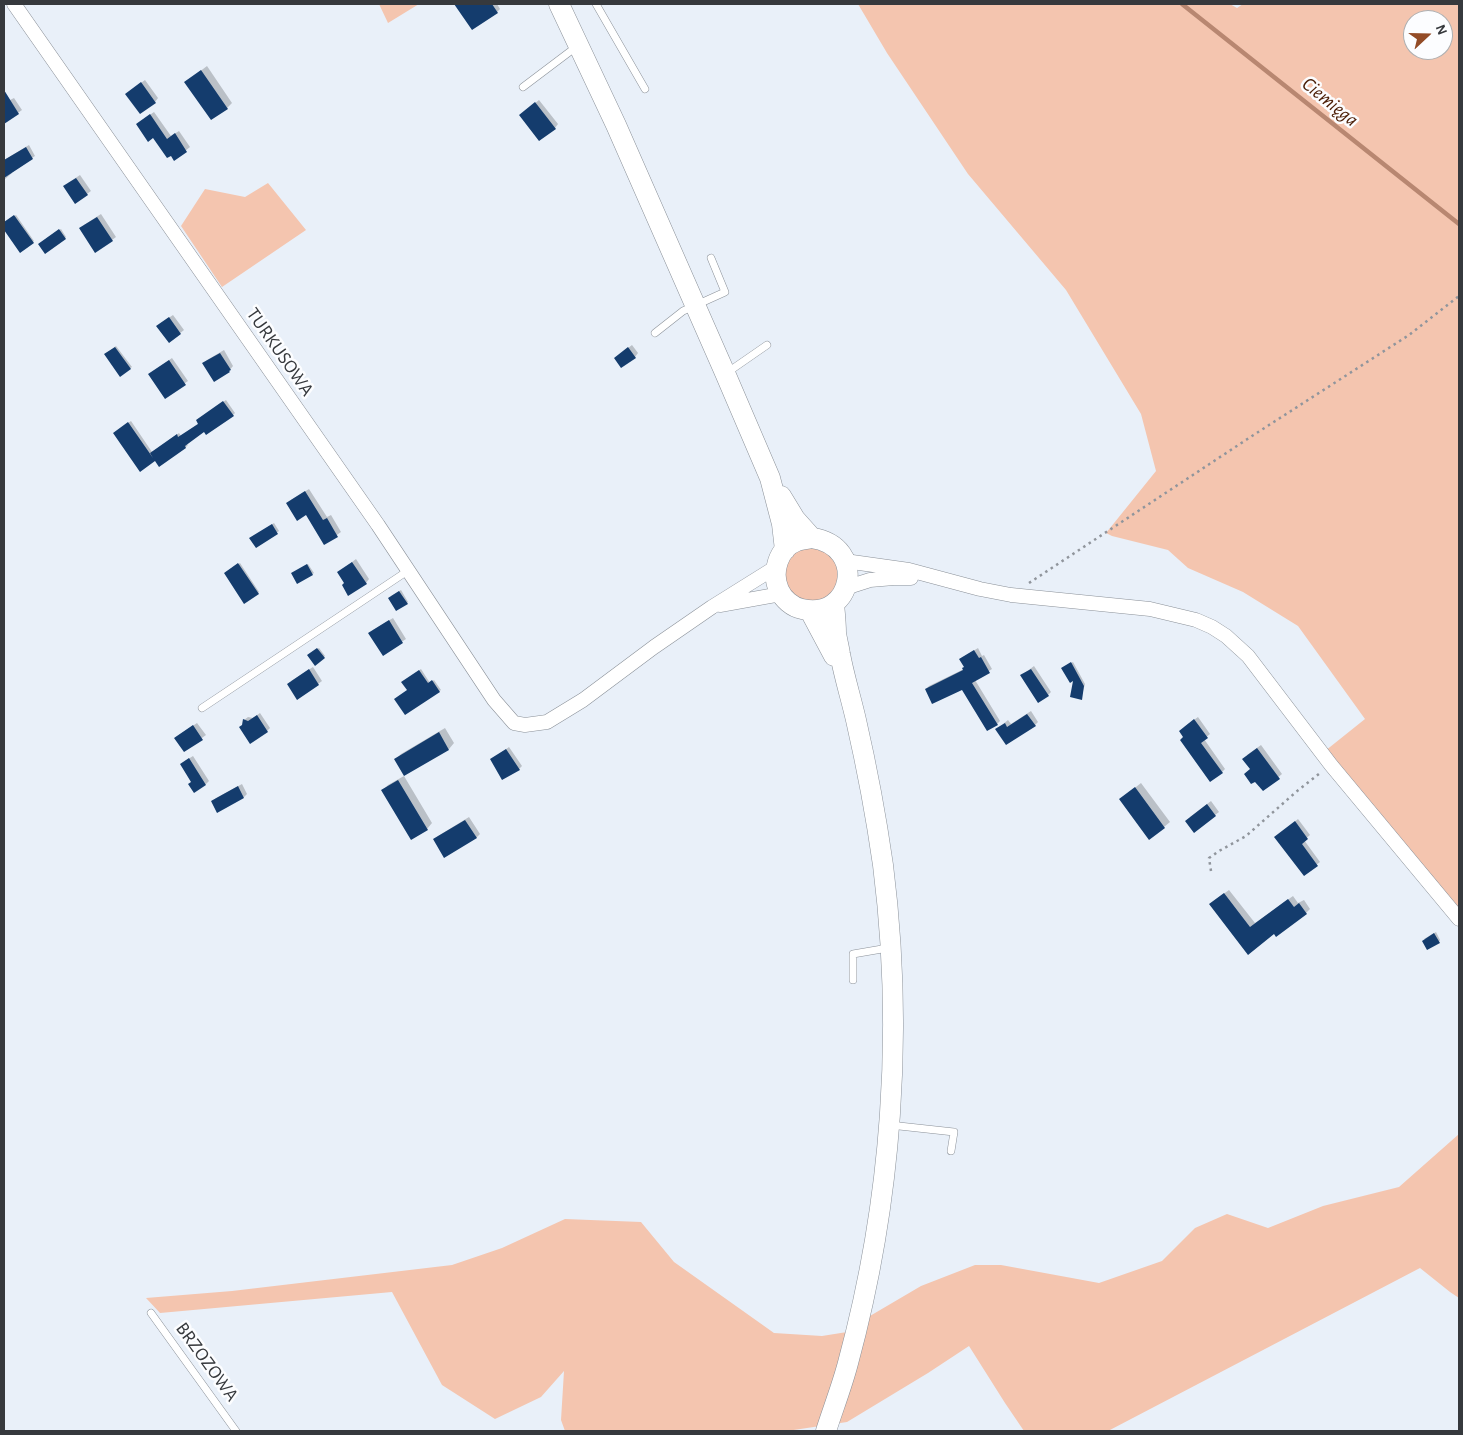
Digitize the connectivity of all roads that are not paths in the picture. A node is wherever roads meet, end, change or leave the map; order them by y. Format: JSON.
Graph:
{"nodes":[{"id":1,"x":14,"y":4,"type":"edge"},
{"id":2,"x":559,"y":4,"type":"edge"},
{"id":3,"x":596,"y":4,"type":"edge"},
{"id":4,"x":579,"y":45,"type":"junction"},
{"id":5,"x":522,"y":87,"type":"dead end"},
{"id":6,"x":645,"y":89,"type":"dead end"},
{"id":7,"x":711,"y":258,"type":"dead end"},
{"id":8,"x":696,"y":306,"type":"junction"},
{"id":9,"x":655,"y":333,"type":"dead end"},
{"id":10,"x":767,"y":345,"type":"dead end"},
{"id":11,"x":725,"y":373,"type":"junction"},
{"id":12,"x":770,"y":478,"type":"junction"},
{"id":13,"x":812,"y":538,"type":"junction"},
{"id":14,"x":780,"y":558,"type":"junction"},
{"id":15,"x":845,"y":561,"type":"junction"},
{"id":16,"x":409,"y":570,"type":"junction"},
{"id":17,"x":940,"y":579,"type":"junction"},
{"id":18,"x":781,"y":594,"type":"junction"},
{"id":19,"x":839,"y":596,"type":"junction"},
{"id":20,"x":712,"y":607,"type":"junction"},
{"id":21,"x":810,"y":611,"type":"junction"},
{"id":22,"x":844,"y":676,"type":"junction"},
{"id":23,"x":202,"y":708,"type":"dead end"},
{"id":24,"x":1459,"y":918,"type":"edge"},
{"id":25,"x":891,"y":948,"type":"junction"},
{"id":26,"x":853,"y":980,"type":"dead end"},
{"id":27,"x":889,"y":1125,"type":"junction"},
{"id":28,"x":951,"y":1151,"type":"dead end"},
{"id":29,"x":151,"y":1313,"type":"dead end"},
{"id":30,"x":236,"y":1431,"type":"edge"},
{"id":31,"x":826,"y":1431,"type":"edge"}],
"edges":[{"from":1,"to":16,"type":"street","name":"TURKUSOWA"},
{"from":2,"to":4,"type":"main road"},
{"from":3,"to":6,"type":"lane"},
{"from":4,"to":5,"type":"lane"},
{"from":4,"to":8,"type":"main road"},
{"from":7,"to":8,"type":"lane"},
{"from":8,"to":9,"type":"lane"},
{"from":8,"to":11,"type":"main road"},
{"from":10,"to":11,"type":"lane"},
{"from":11,"to":12,"type":"main road"},
{"from":12,"to":13,"type":"main road"},
{"from":12,"to":14,"type":"main road"},
{"from":13,"to":14,"type":"main road"},
{"from":13,"to":15,"type":"main road"},
{"from":14,"to":18,"type":"main road"},
{"from":14,"to":20,"type":"street"},
{"from":15,"to":17,"type":"street"},
{"from":15,"to":19,"type":"main road"},
{"from":16,"to":20,"type":"street","name":"TURKUSOWA"},
{"from":16,"to":23,"type":"lane"},
{"from":17,"to":19,"type":"street"},
{"from":17,"to":24,"type":"street"},
{"from":18,"to":20,"type":"street"},
{"from":18,"to":21,"type":"main road"},
{"from":19,"to":21,"type":"main road"},
{"from":19,"to":22,"type":"main road"},
{"from":21,"to":22,"type":"main road"},
{"from":22,"to":25,"type":"main road"},
{"from":25,"to":26,"type":"lane"},
{"from":25,"to":27,"type":"main road"},
{"from":27,"to":28,"type":"lane"},
{"from":27,"to":31,"type":"main road"},
{"from":29,"to":30,"type":"lane","name":"BRZOZOWA"}]}
